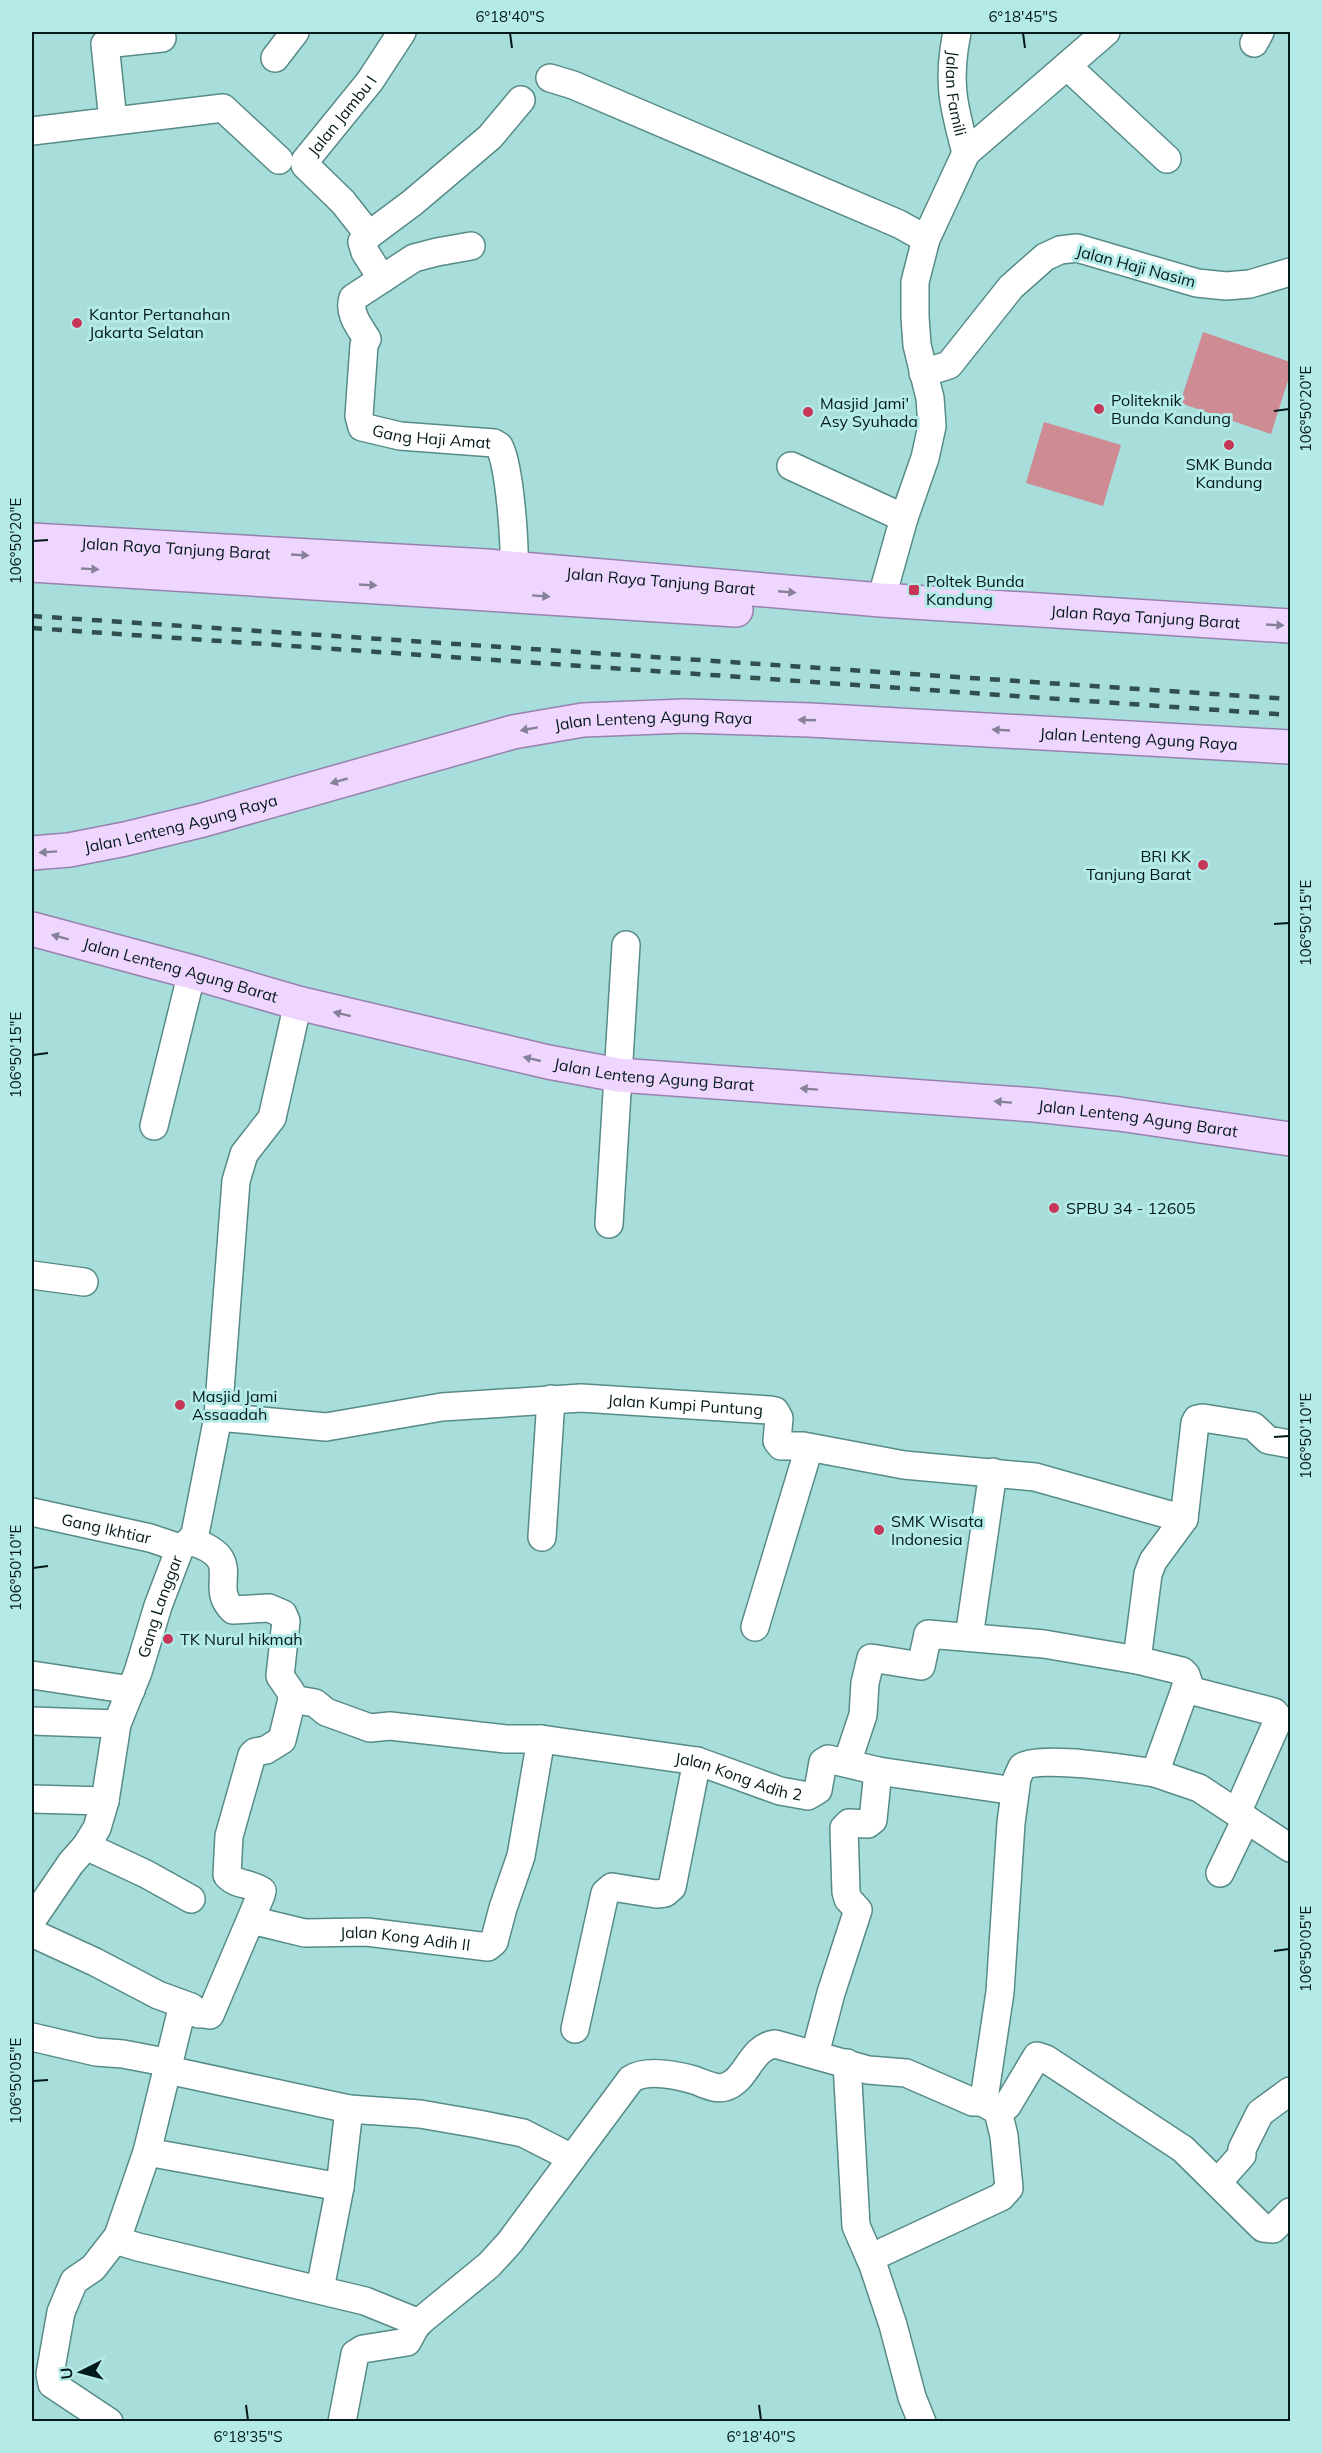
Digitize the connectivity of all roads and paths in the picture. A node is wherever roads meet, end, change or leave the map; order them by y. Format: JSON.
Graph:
{"nodes":[{"id":1,"x":295,"y":32,"type":"edge"},
{"id":2,"x":402,"y":32,"type":"edge"},
{"id":3,"x":957,"y":32,"type":"edge"},
{"id":4,"x":1106,"y":32,"type":"edge"},
{"id":5,"x":162,"y":38,"type":"dead end"},
{"id":6,"x":275,"y":58,"type":"dead end"},
{"id":7,"x":1067,"y":66,"type":"junction"},
{"id":8,"x":550,"y":78,"type":"dead end"},
{"id":9,"x":521,"y":100,"type":"dead end"},
{"id":10,"x":113,"y":121,"type":"junction"},
{"id":11,"x":32,"y":131,"type":"edge"},
{"id":12,"x":966,"y":153,"type":"junction"},
{"id":13,"x":1167,"y":159,"type":"dead end"},
{"id":14,"x":279,"y":160,"type":"dead end"},
{"id":15,"x":369,"y":235,"type":"junction"},
{"id":16,"x":926,"y":239,"type":"junction"},
{"id":17,"x":471,"y":246,"type":"dead end"},
{"id":18,"x":1290,"y":272,"type":"edge"},
{"id":19,"x":382,"y":279,"type":"junction"},
{"id":20,"x":923,"y":373,"type":"junction"},
{"id":21,"x":791,"y":466,"type":"dead end"},
{"id":22,"x":904,"y":518,"type":"junction"},
{"id":23,"x":32,"y":540,"type":"edge"},
{"id":24,"x":32,"y":565,"type":"edge"},
{"id":25,"x":494,"y":576,"type":"junction"},
{"id":26,"x":881,"y":600,"type":"junction"},
{"id":27,"x":1290,"y":626,"type":"edge"},
{"id":28,"x":1290,"y":649,"type":"edge"},
{"id":29,"x":1290,"y":747,"type":"edge"},
{"id":30,"x":32,"y":853,"type":"edge"},
{"id":31,"x":32,"y":929,"type":"edge"},
{"id":32,"x":626,"y":945,"type":"dead end"},
{"id":33,"x":192,"y":972,"type":"junction"},
{"id":34,"x":298,"y":1003,"type":"junction"},
{"id":35,"x":618,"y":1075,"type":"junction"},
{"id":36,"x":154,"y":1126,"type":"dead end"},
{"id":37,"x":1290,"y":1139,"type":"edge"},
{"id":38,"x":609,"y":1224,"type":"dead end"},
{"id":39,"x":32,"y":1275,"type":"edge"},
{"id":40,"x":84,"y":1282,"type":"dead end"},
{"id":41,"x":551,"y":1399,"type":"junction"},
{"id":42,"x":218,"y":1417,"type":"junction"},
{"id":43,"x":1290,"y":1444,"type":"edge"},
{"id":44,"x":809,"y":1448,"type":"junction"},
{"id":45,"x":993,"y":1472,"type":"junction"},
{"id":46,"x":32,"y":1512,"type":"edge"},
{"id":47,"x":1184,"y":1519,"type":"junction"},
{"id":48,"x":542,"y":1537,"type":"dead end"},
{"id":49,"x":185,"y":1545,"type":"junction"},
{"id":50,"x":755,"y":1627,"type":"dead end"},
{"id":51,"x":969,"y":1637,"type":"junction"},
{"id":52,"x":1137,"y":1660,"type":"junction"},
{"id":53,"x":32,"y":1675,"type":"edge"},
{"id":54,"x":1185,"y":1689,"type":"junction"},
{"id":55,"x":131,"y":1690,"type":"junction"},
{"id":56,"x":292,"y":1699,"type":"junction"},
{"id":57,"x":1285,"y":1706,"type":"edge"},
{"id":58,"x":32,"y":1721,"type":"edge"},
{"id":59,"x":117,"y":1724,"type":"junction"},
{"id":60,"x":541,"y":1739,"type":"junction"},
{"id":61,"x":697,"y":1761,"type":"junction"},
{"id":62,"x":847,"y":1763,"type":"junction"},
{"id":63,"x":878,"y":1771,"type":"junction"},
{"id":64,"x":1155,"y":1773,"type":"junction"},
{"id":65,"x":1015,"y":1791,"type":"junction"},
{"id":66,"x":32,"y":1799,"type":"edge"},
{"id":67,"x":105,"y":1801,"type":"junction"},
{"id":68,"x":1242,"y":1816,"type":"junction"},
{"id":69,"x":86,"y":1846,"type":"junction"},
{"id":70,"x":1290,"y":1848,"type":"edge"},
{"id":71,"x":1220,"y":1873,"type":"dead end"},
{"id":72,"x":191,"y":1899,"type":"dead end"},
{"id":73,"x":32,"y":1920,"type":"edge"},
{"id":74,"x":251,"y":1920,"type":"junction"},
{"id":75,"x":32,"y":1933,"type":"edge"},
{"id":76,"x":199,"y":2014,"type":"junction"},
{"id":77,"x":575,"y":2029,"type":"dead end"},
{"id":78,"x":32,"y":2037,"type":"edge"},
{"id":79,"x":815,"y":2054,"type":"junction"},
{"id":80,"x":847,"y":2063,"type":"junction"},
{"id":81,"x":169,"y":2067,"type":"junction"},
{"id":82,"x":1290,"y":2091,"type":"edge"},
{"id":83,"x":989,"y":2106,"type":"junction"},
{"id":84,"x":349,"y":2109,"type":"junction"},
{"id":85,"x":147,"y":2152,"type":"junction"},
{"id":86,"x":572,"y":2158,"type":"junction"},
{"id":87,"x":1218,"y":2182,"type":"junction"},
{"id":88,"x":340,"y":2187,"type":"junction"},
{"id":89,"x":1290,"y":2212,"type":"edge"},
{"id":90,"x":118,"y":2236,"type":"junction"},
{"id":91,"x":870,"y":2258,"type":"junction"},
{"id":92,"x":320,"y":2289,"type":"junction"},
{"id":93,"x":414,"y":2330,"type":"junction"},
{"id":94,"x":109,"y":2421,"type":"edge"},
{"id":95,"x":342,"y":2421,"type":"edge"},
{"id":96,"x":922,"y":2421,"type":"edge"}],
"edges":[{"from":1,"to":6,"type":"street"},
{"from":2,"to":15,"type":"street","name":"Jalan Jambu I"},
{"from":3,"to":12,"type":"street","name":"Jalan Famili"},
{"from":4,"to":7,"type":"street"},
{"from":5,"to":10,"type":"street"},
{"from":7,"to":12,"type":"street"},
{"from":7,"to":13,"type":"street"},
{"from":8,"to":16,"type":"street"},
{"from":9,"to":15,"type":"street"},
{"from":10,"to":11,"type":"street"},
{"from":10,"to":14,"type":"street"},
{"from":12,"to":16,"type":"street"},
{"from":15,"to":19,"type":"street"},
{"from":16,"to":20,"type":"street"},
{"from":17,"to":19,"type":"street","name":"Gang Haji Amat"},
{"from":18,"to":20,"type":"street","name":"Jalan Haji Nasim"},
{"from":19,"to":25,"type":"street","name":"Gang Haji Amat"},
{"from":20,"to":22,"type":"street"},
{"from":21,"to":22,"type":"street"},
{"from":22,"to":26,"type":"street"},
{"from":23,"to":25,"type":"main road","name":"Jalan Raya Tanjung Barat","one_way":true},
{"from":24,"to":25,"type":"main road","one_way":true},
{"from":25,"to":26,"type":"main road","name":"Jalan Raya Tanjung Barat","one_way":true},
{"from":25,"to":28,"type":"main road","one_way":true},
{"from":26,"to":27,"type":"main road","name":"Jalan Raya Tanjung Barat","one_way":true},
{"from":29,"to":30,"type":"main road","name":"Jalan Lenteng Agung Raya","one_way":true},
{"from":33,"to":31,"type":"main road","name":"Jalan Lenteng Agung Barat","one_way":true},
{"from":32,"to":35,"type":"street"},
{"from":33,"to":34,"type":"main road","name":"Jalan Lenteng Agung Barat"},
{"from":33,"to":36,"type":"street"},
{"from":35,"to":34,"type":"main road","name":"Jalan Lenteng Agung Barat","one_way":true},
{"from":34,"to":42,"type":"street","name":"Gang Langgar"},
{"from":37,"to":35,"type":"main road","name":"Jalan Lenteng Agung Barat","one_way":true},
{"from":35,"to":38,"type":"street"},
{"from":39,"to":40,"type":"street"},
{"from":41,"to":42,"type":"street","name":"Jalan Kumpi Puntung"},
{"from":41,"to":44,"type":"street","name":"Jalan Kumpi Puntung"},
{"from":41,"to":48,"type":"street"},
{"from":42,"to":49,"type":"street","name":"Gang Langgar"},
{"from":43,"to":47,"type":"street"},
{"from":44,"to":45,"type":"street","name":"Jalan Kumpi Puntung"},
{"from":44,"to":50,"type":"street"},
{"from":45,"to":47,"type":"street","name":"Jalan Kumpi Puntung"},
{"from":45,"to":51,"type":"street"},
{"from":46,"to":49,"type":"street","name":"Gang Ikhtiar"},
{"from":47,"to":52,"type":"street"},
{"from":49,"to":55,"type":"street","name":"Gang Langgar"},
{"from":49,"to":56,"type":"street","name":"Gang Ikhtiar"},
{"from":51,"to":52,"type":"street"},
{"from":51,"to":62,"type":"street"},
{"from":52,"to":54,"type":"street"},
{"from":53,"to":55,"type":"street"},
{"from":54,"to":57,"type":"street"},
{"from":54,"to":64,"type":"street"},
{"from":55,"to":59,"type":"street","name":"Gang Langgar"},
{"from":56,"to":60,"type":"street","name":"Jalan Kong Adih 2"},
{"from":56,"to":74,"type":"street"},
{"from":57,"to":68,"type":"street"},
{"from":58,"to":59,"type":"street"},
{"from":59,"to":67,"type":"street","name":"Gang Langgar"},
{"from":60,"to":61,"type":"street","name":"Jalan Kong Adih 2"},
{"from":60,"to":74,"type":"street","name":"Jalan Kong Adih II"},
{"from":61,"to":62,"type":"street","name":"Jalan Kong Adih 2"},
{"from":61,"to":77,"type":"street"},
{"from":62,"to":63,"type":"street","name":"Jalan Kong Adih 2"},
{"from":63,"to":65,"type":"street","name":"Jalan Kong Adih 2"},
{"from":63,"to":79,"type":"street"},
{"from":64,"to":65,"type":"street"},
{"from":64,"to":68,"type":"street"},
{"from":65,"to":83,"type":"street"},
{"from":66,"to":67,"type":"street"},
{"from":67,"to":69,"type":"street","name":"Gang Langgar"},
{"from":68,"to":70,"type":"street"},
{"from":68,"to":71,"type":"street"},
{"from":69,"to":72,"type":"street"},
{"from":69,"to":73,"type":"street","name":"Gang Langgar"},
{"from":74,"to":76,"type":"street"},
{"from":75,"to":76,"type":"street"},
{"from":76,"to":81,"type":"street"},
{"from":78,"to":81,"type":"street"},
{"from":79,"to":80,"type":"street"},
{"from":79,"to":86,"type":"street"},
{"from":80,"to":83,"type":"street"},
{"from":80,"to":91,"type":"street"},
{"from":81,"to":84,"type":"street"},
{"from":81,"to":85,"type":"street"},
{"from":82,"to":87,"type":"street"},
{"from":83,"to":87,"type":"street"},
{"from":83,"to":91,"type":"street"},
{"from":84,"to":86,"type":"street"},
{"from":84,"to":88,"type":"street"},
{"from":85,"to":88,"type":"street"},
{"from":85,"to":90,"type":"street"},
{"from":86,"to":93,"type":"street"},
{"from":87,"to":89,"type":"street"},
{"from":88,"to":92,"type":"street"},
{"from":90,"to":92,"type":"street"},
{"from":90,"to":94,"type":"street"},
{"from":91,"to":96,"type":"street"},
{"from":92,"to":93,"type":"street"},
{"from":93,"to":95,"type":"street"}]}
